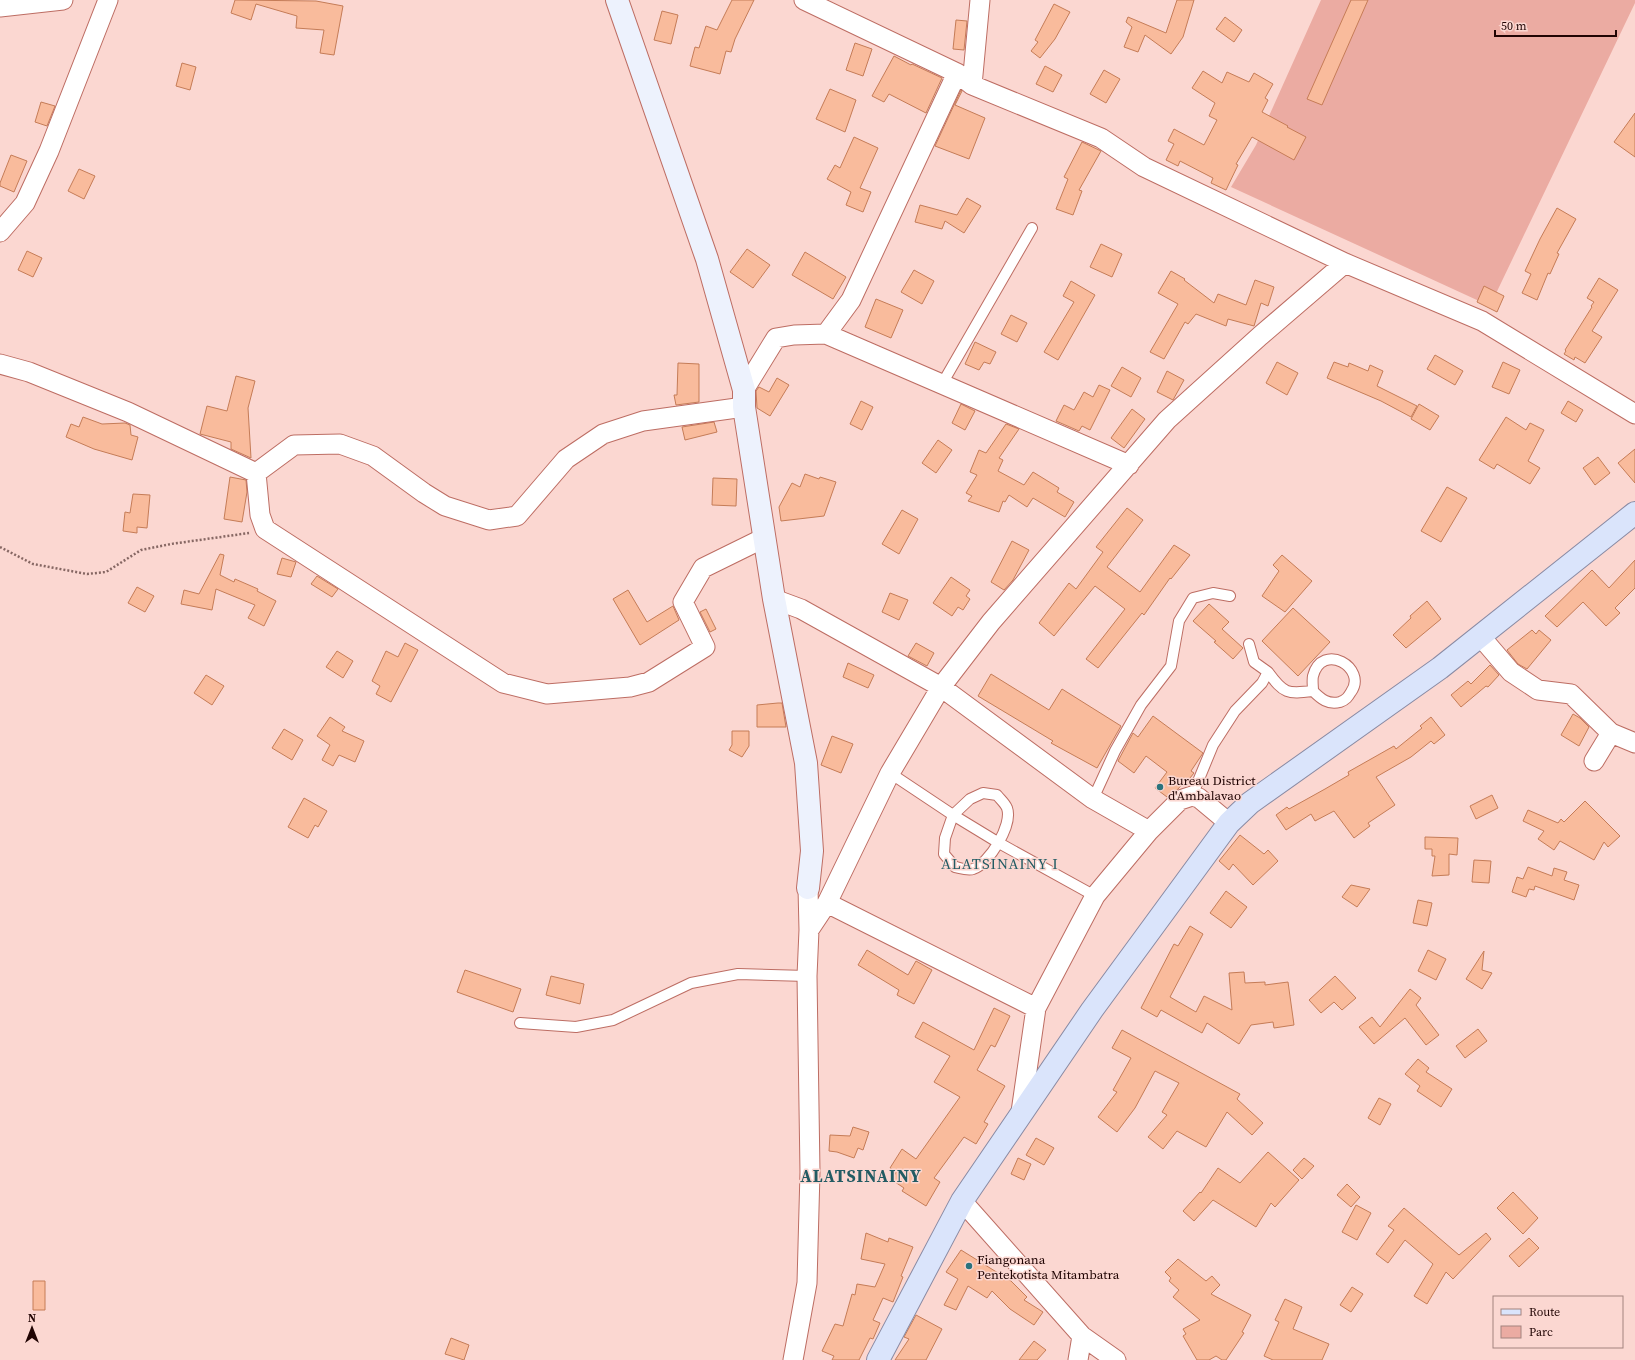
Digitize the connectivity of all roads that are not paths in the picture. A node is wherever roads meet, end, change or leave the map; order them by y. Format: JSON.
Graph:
{"nodes":[{"id":1,"x":63,"y":0,"type":"edge"},
{"id":2,"x":108,"y":0,"type":"edge"},
{"id":3,"x":617,"y":0,"type":"edge"},
{"id":4,"x":804,"y":0,"type":"edge"},
{"id":5,"x":980,"y":0,"type":"edge"},
{"id":6,"x":0,"y":7,"type":"edge"},
{"id":7,"x":965,"y":79,"type":"junction"},
{"id":8,"x":1032,"y":228,"type":"dead end"},
{"id":9,"x":0,"y":232,"type":"edge"},
{"id":10,"x":1345,"y":264,"type":"junction"},
{"id":11,"x":826,"y":334,"type":"junction"},
{"id":12,"x":0,"y":364,"type":"edge"},
{"id":13,"x":942,"y":384,"type":"junction"},
{"id":14,"x":744,"y":398,"type":"junction"},
{"id":15,"x":1635,"y":414,"type":"edge"},
{"id":16,"x":1129,"y":465,"type":"junction"},
{"id":17,"x":256,"y":473,"type":"junction"},
{"id":18,"x":1635,"y":513,"type":"edge"},
{"id":19,"x":764,"y":538,"type":"junction"},
{"id":20,"x":1230,"y":596,"type":"dead end"},
{"id":21,"x":774,"y":599,"type":"junction"},
{"id":22,"x":1481,"y":637,"type":"junction"},
{"id":23,"x":1249,"y":644,"type":"dead end"},
{"id":24,"x":1268,"y":672,"type":"junction"},
{"id":25,"x":942,"y":687,"type":"junction"},
{"id":26,"x":1313,"y":691,"type":"junction"},
{"id":27,"x":1611,"y":733,"type":"junction"},
{"id":28,"x":1635,"y":743,"type":"edge"},
{"id":29,"x":1594,"y":761,"type":"dead end"},
{"id":30,"x":890,"y":773,"type":"junction"},
{"id":31,"x":1192,"y":796,"type":"junction"},
{"id":32,"x":1093,"y":799,"type":"junction"},
{"id":33,"x":953,"y":815,"type":"junction"},
{"id":34,"x":1229,"y":823,"type":"junction"},
{"id":35,"x":1148,"y":831,"type":"junction"},
{"id":36,"x":999,"y":843,"type":"junction"},
{"id":37,"x":808,"y":888,"type":"joint"},
{"id":38,"x":1095,"y":896,"type":"junction"},
{"id":39,"x":827,"y":903,"type":"junction"},
{"id":40,"x":810,"y":930,"type":"junction"},
{"id":41,"x":807,"y":976,"type":"junction"},
{"id":42,"x":1036,"y":1008,"type":"junction"},
{"id":43,"x":520,"y":1023,"type":"dead end"},
{"id":44,"x":1021,"y":1112,"type":"junction"},
{"id":45,"x":962,"y":1201,"type":"junction"},
{"id":46,"x":1082,"y":1336,"type":"junction"},
{"id":47,"x":793,"y":1360,"type":"edge"},
{"id":48,"x":878,"y":1360,"type":"edge"},
{"id":49,"x":1078,"y":1360,"type":"edge"},
{"id":50,"x":1116,"y":1360,"type":"edge"}],
"edges":[{"from":1,"to":6,"type":"street"},
{"from":2,"to":9,"type":"street"},
{"from":3,"to":14,"type":"street"},
{"from":4,"to":7,"type":"street"},
{"from":5,"to":7,"type":"street"},
{"from":7,"to":10,"type":"street"},
{"from":7,"to":11,"type":"street"},
{"from":8,"to":13,"type":"lane"},
{"from":10,"to":15,"type":"street"},
{"from":10,"to":16,"type":"street"},
{"from":11,"to":13,"type":"street"},
{"from":11,"to":14,"type":"street"},
{"from":12,"to":17,"type":"street"},
{"from":13,"to":16,"type":"street"},
{"from":14,"to":17,"type":"street"},
{"from":14,"to":19,"type":"street"},
{"from":16,"to":25,"type":"street"},
{"from":17,"to":19,"type":"street"},
{"from":18,"to":22,"type":"main road"},
{"from":19,"to":21,"type":"street"},
{"from":20,"to":32,"type":"lane"},
{"from":21,"to":25,"type":"street"},
{"from":21,"to":37,"type":"street"},
{"from":22,"to":27,"type":"street"},
{"from":22,"to":34,"type":"main road"},
{"from":23,"to":24,"type":"lane"},
{"from":24,"to":26,"type":"lane"},
{"from":24,"to":31,"type":"lane"},
{"from":25,"to":30,"type":"street"},
{"from":25,"to":32,"type":"street"},
{"from":26,"to":26,"type":"lane"},
{"from":27,"to":28,"type":"street"},
{"from":27,"to":29,"type":"street"},
{"from":30,"to":33,"type":"lane"},
{"from":30,"to":39,"type":"street"},
{"from":31,"to":34,"type":"street"},
{"from":31,"to":35,"type":"street"},
{"from":32,"to":35,"type":"street"},
{"from":33,"to":36,"type":"lane"},
{"from":33,"to":36,"type":"lane"},
{"from":33,"to":36,"type":"lane"},
{"from":34,"to":44,"type":"main road"},
{"from":35,"to":38,"type":"street"},
{"from":36,"to":38,"type":"lane"},
{"from":37,"to":40,"type":"street"},
{"from":38,"to":42,"type":"street"},
{"from":39,"to":40,"type":"street"},
{"from":39,"to":42,"type":"street"},
{"from":40,"to":41,"type":"street"},
{"from":41,"to":43,"type":"lane"},
{"from":41,"to":47,"type":"street"},
{"from":42,"to":44,"type":"street"},
{"from":44,"to":45,"type":"main road"},
{"from":45,"to":46,"type":"street"},
{"from":45,"to":48,"type":"main road"},
{"from":46,"to":49,"type":"street"},
{"from":46,"to":50,"type":"street"}]}
